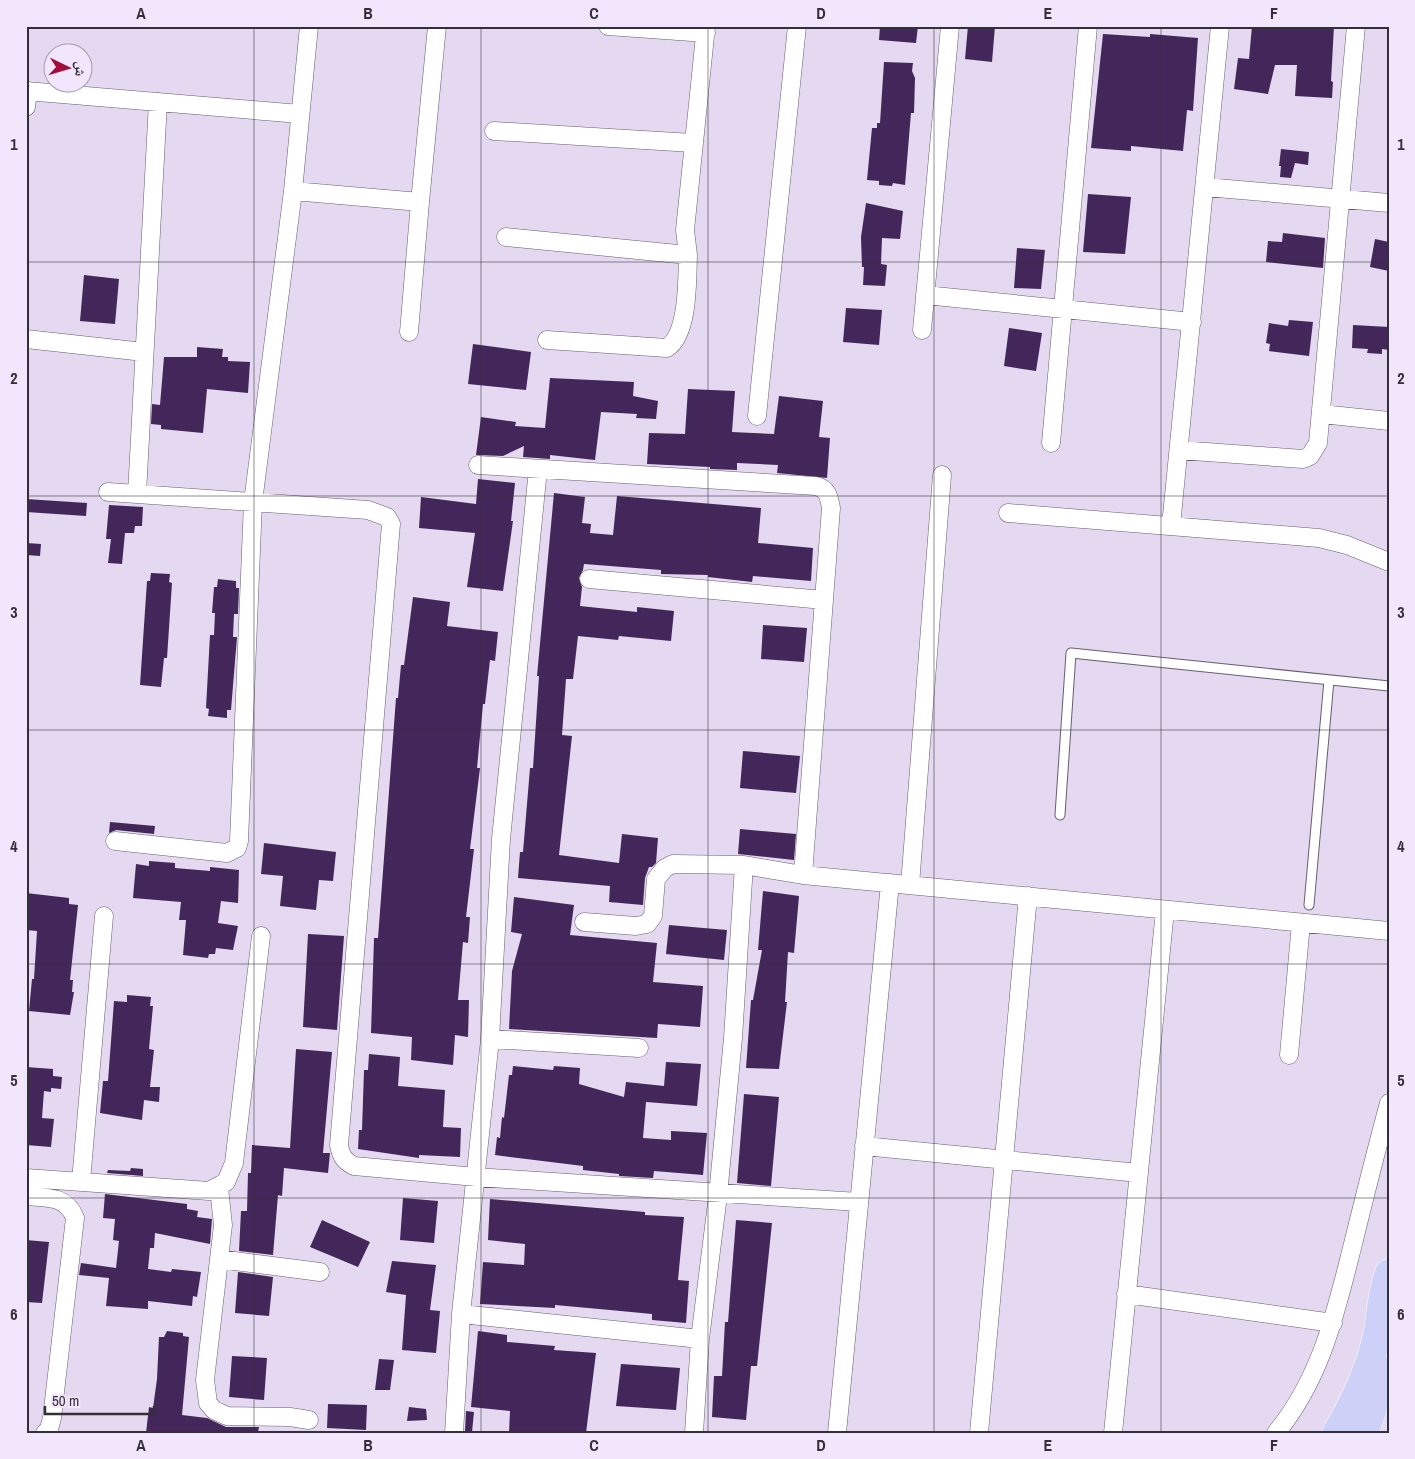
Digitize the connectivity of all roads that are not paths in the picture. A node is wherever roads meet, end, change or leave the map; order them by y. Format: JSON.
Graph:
{"nodes":[{"id":1,"x":308,"y":26,"type":"edge"},
{"id":2,"x":437,"y":26,"type":"edge"},
{"id":3,"x":608,"y":26,"type":"edge"},
{"id":4,"x":797,"y":26,"type":"edge"},
{"id":5,"x":950,"y":26,"type":"edge"},
{"id":6,"x":1088,"y":26,"type":"edge"},
{"id":7,"x":1220,"y":26,"type":"edge"},
{"id":8,"x":1356,"y":26,"type":"edge"},
{"id":9,"x":706,"y":30,"type":"edge"},
{"id":10,"x":27,"y":96,"type":"edge"},
{"id":11,"x":158,"y":102,"type":"junction"},
{"id":12,"x":300,"y":114,"type":"junction"},
{"id":13,"x":494,"y":131,"type":"dead end"},
{"id":14,"x":693,"y":143,"type":"junction"},
{"id":15,"x":1205,"y":187,"type":"junction"},
{"id":16,"x":293,"y":191,"type":"junction"},
{"id":17,"x":1341,"y":200,"type":"junction"},
{"id":18,"x":420,"y":202,"type":"junction"},
{"id":19,"x":1389,"y":204,"type":"edge"},
{"id":20,"x":506,"y":237,"type":"dead end"},
{"id":21,"x":688,"y":255,"type":"junction"},
{"id":22,"x":925,"y":295,"type":"junction"},
{"id":23,"x":1062,"y":308,"type":"junction"},
{"id":24,"x":1192,"y":322,"type":"junction"},
{"id":25,"x":922,"y":330,"type":"dead end"},
{"id":26,"x":409,"y":332,"type":"dead end"},
{"id":27,"x":26,"y":339,"type":"edge"},
{"id":28,"x":547,"y":340,"type":"dead end"},
{"id":29,"x":144,"y":352,"type":"junction"},
{"id":30,"x":1321,"y":414,"type":"junction"},
{"id":31,"x":757,"y":416,"type":"dead end"},
{"id":32,"x":1389,"y":421,"type":"edge"},
{"id":33,"x":1051,"y":443,"type":"dead end"},
{"id":34,"x":1179,"y":450,"type":"junction"},
{"id":35,"x":478,"y":465,"type":"dead end"},
{"id":36,"x":538,"y":469,"type":"junction"},
{"id":37,"x":942,"y":475,"type":"dead end"},
{"id":38,"x":108,"y":492,"type":"dead end"},
{"id":39,"x":137,"y":494,"type":"junction"},
{"id":40,"x":253,"y":502,"type":"junction"},
{"id":41,"x":1008,"y":513,"type":"dead end"},
{"id":42,"x":1171,"y":526,"type":"junction"},
{"id":43,"x":1389,"y":562,"type":"edge"},
{"id":44,"x":589,"y":580,"type":"dead end"},
{"id":45,"x":824,"y":600,"type":"junction"},
{"id":46,"x":1329,"y":680,"type":"junction"},
{"id":47,"x":1389,"y":686,"type":"edge"},
{"id":48,"x":1060,"y":815,"type":"dead end"},
{"id":49,"x":115,"y":841,"type":"dead end"},
{"id":50,"x":744,"y":865,"type":"junction"},
{"id":51,"x":804,"y":874,"type":"junction"},
{"id":52,"x":890,"y":883,"type":"junction"},
{"id":53,"x":910,"y":885,"type":"junction"},
{"id":54,"x":1028,"y":896,"type":"junction"},
{"id":55,"x":1309,"y":904,"type":"dead end"},
{"id":56,"x":1165,"y":910,"type":"junction"},
{"id":57,"x":104,"y":916,"type":"dead end"},
{"id":58,"x":584,"y":922,"type":"dead end"},
{"id":59,"x":1301,"y":922,"type":"junction"},
{"id":60,"x":1389,"y":931,"type":"edge"},
{"id":61,"x":261,"y":936,"type":"dead end"},
{"id":62,"x":490,"y":1039,"type":"junction"},
{"id":63,"x":639,"y":1048,"type":"dead end"},
{"id":64,"x":1289,"y":1056,"type":"dead end"},
{"id":65,"x":1389,"y":1103,"type":"edge"},
{"id":66,"x":864,"y":1146,"type":"junction"},
{"id":67,"x":1003,"y":1160,"type":"junction"},
{"id":68,"x":1139,"y":1173,"type":"junction"},
{"id":69,"x":26,"y":1178,"type":"edge"},
{"id":70,"x":476,"y":1178,"type":"junction"},
{"id":71,"x":81,"y":1181,"type":"junction"},
{"id":72,"x":218,"y":1188,"type":"junction"},
{"id":73,"x":718,"y":1194,"type":"junction"},
{"id":74,"x":26,"y":1196,"type":"edge"},
{"id":75,"x":859,"y":1202,"type":"junction"},
{"id":76,"x":219,"y":1259,"type":"junction"},
{"id":77,"x":320,"y":1272,"type":"dead end"},
{"id":78,"x":1389,"y":1273,"type":"edge"},
{"id":79,"x":1126,"y":1294,"type":"junction"},
{"id":80,"x":1389,"y":1313,"type":"edge"},
{"id":81,"x":461,"y":1314,"type":"junction"},
{"id":82,"x":1333,"y":1323,"type":"junction"},
{"id":83,"x":700,"y":1339,"type":"junction"},
{"id":84,"x":309,"y":1420,"type":"dead end"},
{"id":85,"x":45,"y":1433,"type":"edge"},
{"id":86,"x":454,"y":1433,"type":"edge"},
{"id":87,"x":694,"y":1433,"type":"edge"},
{"id":88,"x":837,"y":1433,"type":"edge"},
{"id":89,"x":979,"y":1433,"type":"edge"},
{"id":90,"x":1113,"y":1433,"type":"edge"},
{"id":91,"x":1276,"y":1433,"type":"edge"},
{"id":92,"x":1336,"y":1433,"type":"edge"},
{"id":93,"x":1366,"y":1433,"type":"edge"}],
"edges":[{"from":1,"to":12,"type":"street"},
{"from":2,"to":18,"type":"street"},
{"from":3,"to":9,"type":"street"},
{"from":4,"to":31,"type":"street"},
{"from":5,"to":22,"type":"street"},
{"from":6,"to":23,"type":"street"},
{"from":7,"to":15,"type":"street"},
{"from":8,"to":17,"type":"street"},
{"from":9,"to":14,"type":"street"},
{"from":10,"to":11,"type":"street"},
{"from":11,"to":12,"type":"street"},
{"from":11,"to":29,"type":"street"},
{"from":12,"to":16,"type":"street"},
{"from":13,"to":14,"type":"street"},
{"from":14,"to":21,"type":"street"},
{"from":15,"to":17,"type":"street"},
{"from":15,"to":24,"type":"street"},
{"from":16,"to":18,"type":"street"},
{"from":16,"to":40,"type":"street"},
{"from":17,"to":19,"type":"street"},
{"from":17,"to":30,"type":"street"},
{"from":18,"to":26,"type":"street"},
{"from":20,"to":21,"type":"street"},
{"from":21,"to":28,"type":"street"},
{"from":22,"to":23,"type":"street"},
{"from":22,"to":25,"type":"street"},
{"from":23,"to":24,"type":"street"},
{"from":23,"to":33,"type":"street"},
{"from":24,"to":34,"type":"street"},
{"from":27,"to":29,"type":"street"},
{"from":29,"to":39,"type":"street"},
{"from":30,"to":32,"type":"street"},
{"from":30,"to":34,"type":"street"},
{"from":34,"to":42,"type":"street"},
{"from":35,"to":36,"type":"street"},
{"from":36,"to":45,"type":"street"},
{"from":36,"to":62,"type":"street"},
{"from":37,"to":53,"type":"street"},
{"from":38,"to":39,"type":"street"},
{"from":39,"to":40,"type":"street"},
{"from":40,"to":49,"type":"street"},
{"from":40,"to":70,"type":"street"},
{"from":41,"to":42,"type":"street"},
{"from":42,"to":43,"type":"street"},
{"from":44,"to":45,"type":"street"},
{"from":45,"to":51,"type":"street"},
{"from":46,"to":47,"type":"lane"},
{"from":46,"to":48,"type":"lane"},
{"from":46,"to":55,"type":"lane"},
{"from":50,"to":51,"type":"street"},
{"from":50,"to":58,"type":"street"},
{"from":50,"to":73,"type":"street"},
{"from":51,"to":52,"type":"street"},
{"from":52,"to":53,"type":"street"},
{"from":52,"to":66,"type":"street"},
{"from":53,"to":54,"type":"street"},
{"from":54,"to":56,"type":"street"},
{"from":54,"to":67,"type":"street"},
{"from":56,"to":59,"type":"street"},
{"from":56,"to":68,"type":"street"},
{"from":57,"to":71,"type":"street"},
{"from":59,"to":60,"type":"street"},
{"from":59,"to":64,"type":"street"},
{"from":61,"to":72,"type":"street"},
{"from":62,"to":63,"type":"street"},
{"from":62,"to":70,"type":"street"},
{"from":65,"to":82,"type":"street"},
{"from":66,"to":67,"type":"street"},
{"from":66,"to":75,"type":"street"},
{"from":67,"to":68,"type":"street"},
{"from":67,"to":89,"type":"street"},
{"from":68,"to":79,"type":"street"},
{"from":69,"to":71,"type":"street"},
{"from":70,"to":73,"type":"street"},
{"from":70,"to":81,"type":"street"},
{"from":71,"to":72,"type":"street"},
{"from":72,"to":76,"type":"street"},
{"from":73,"to":75,"type":"street"},
{"from":73,"to":83,"type":"street"},
{"from":74,"to":85,"type":"street"},
{"from":75,"to":88,"type":"street"},
{"from":76,"to":77,"type":"street"},
{"from":76,"to":84,"type":"street"},
{"from":78,"to":92,"type":"main road"},
{"from":79,"to":82,"type":"street"},
{"from":79,"to":90,"type":"street"},
{"from":80,"to":93,"type":"main road"},
{"from":81,"to":83,"type":"street"},
{"from":81,"to":86,"type":"street"},
{"from":82,"to":91,"type":"street"},
{"from":83,"to":87,"type":"street"}]}
